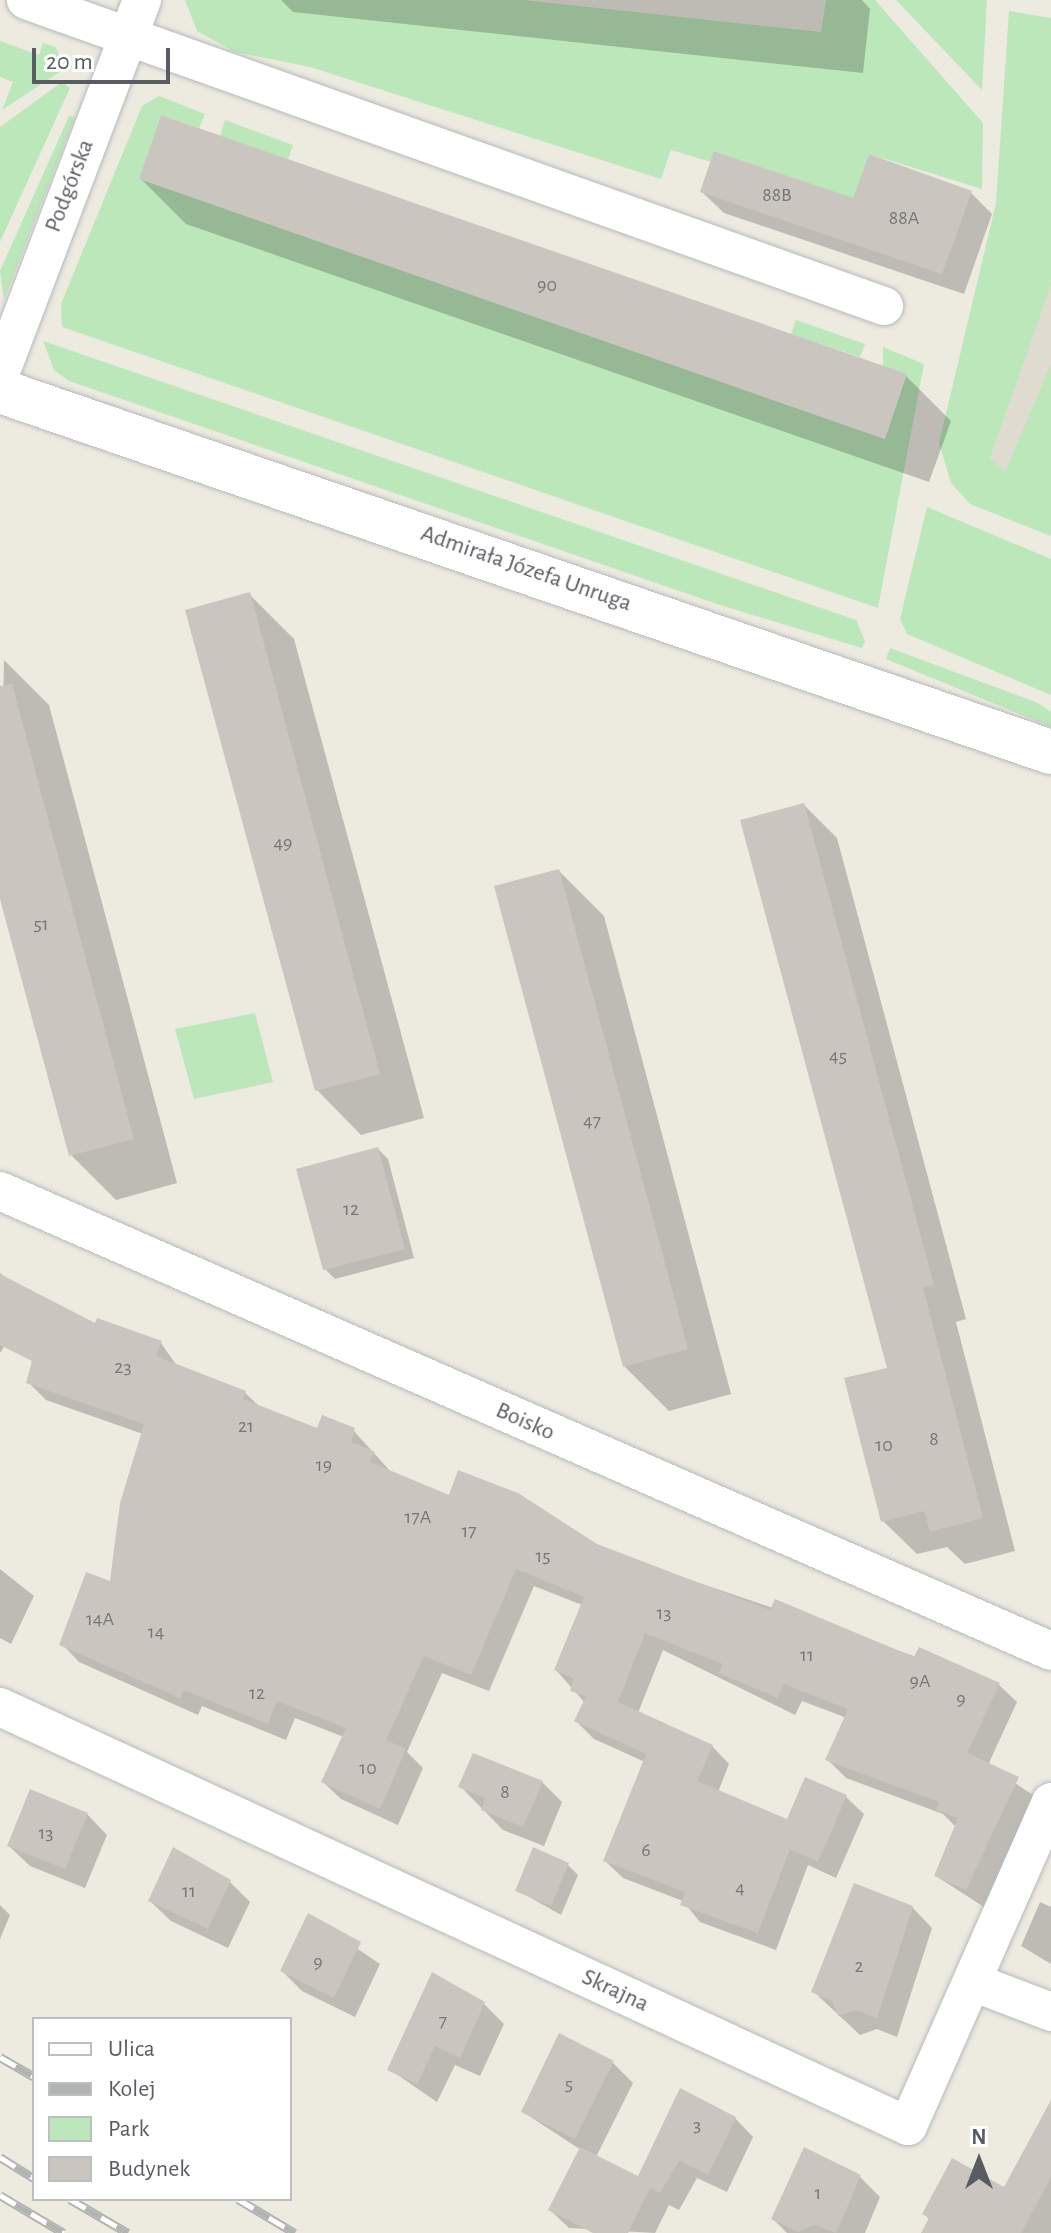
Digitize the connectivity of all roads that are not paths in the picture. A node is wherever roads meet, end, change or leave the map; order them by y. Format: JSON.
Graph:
{"nodes":[{"id":1,"x":26,"y":0,"type":"edge"},
{"id":2,"x":142,"y":0,"type":"edge"},
{"id":3,"x":127,"y":35,"type":"junction"},
{"id":4,"x":884,"y":306,"type":"dead end"},
{"id":5,"x":0,"y":374,"type":"edge"},
{"id":6,"x":0,"y":391,"type":"edge"},
{"id":7,"x":1051,"y":752,"type":"edge"},
{"id":8,"x":0,"y":1191,"type":"edge"},
{"id":9,"x":1051,"y":1651,"type":"edge"},
{"id":10,"x":0,"y":1707,"type":"edge"},
{"id":11,"x":1051,"y":1802,"type":"edge"},
{"id":12,"x":973,"y":1982,"type":"junction"},
{"id":13,"x":1051,"y":2012,"type":"edge"}],
"edges":[{"from":1,"to":3,"type":"street"},
{"from":2,"to":3,"type":"street","name":"Podgórska"},
{"from":3,"to":4,"type":"street"},
{"from":3,"to":5,"type":"street","name":"Podgórska"},
{"from":6,"to":7,"type":"street","name":"Admirała Józefa Unruga"},
{"from":8,"to":9,"type":"street","name":"Boisko"},
{"from":10,"to":12,"type":"street","name":"Skrajna"},
{"from":11,"to":12,"type":"street","name":"Skrajna"},
{"from":12,"to":13,"type":"street"}]}
